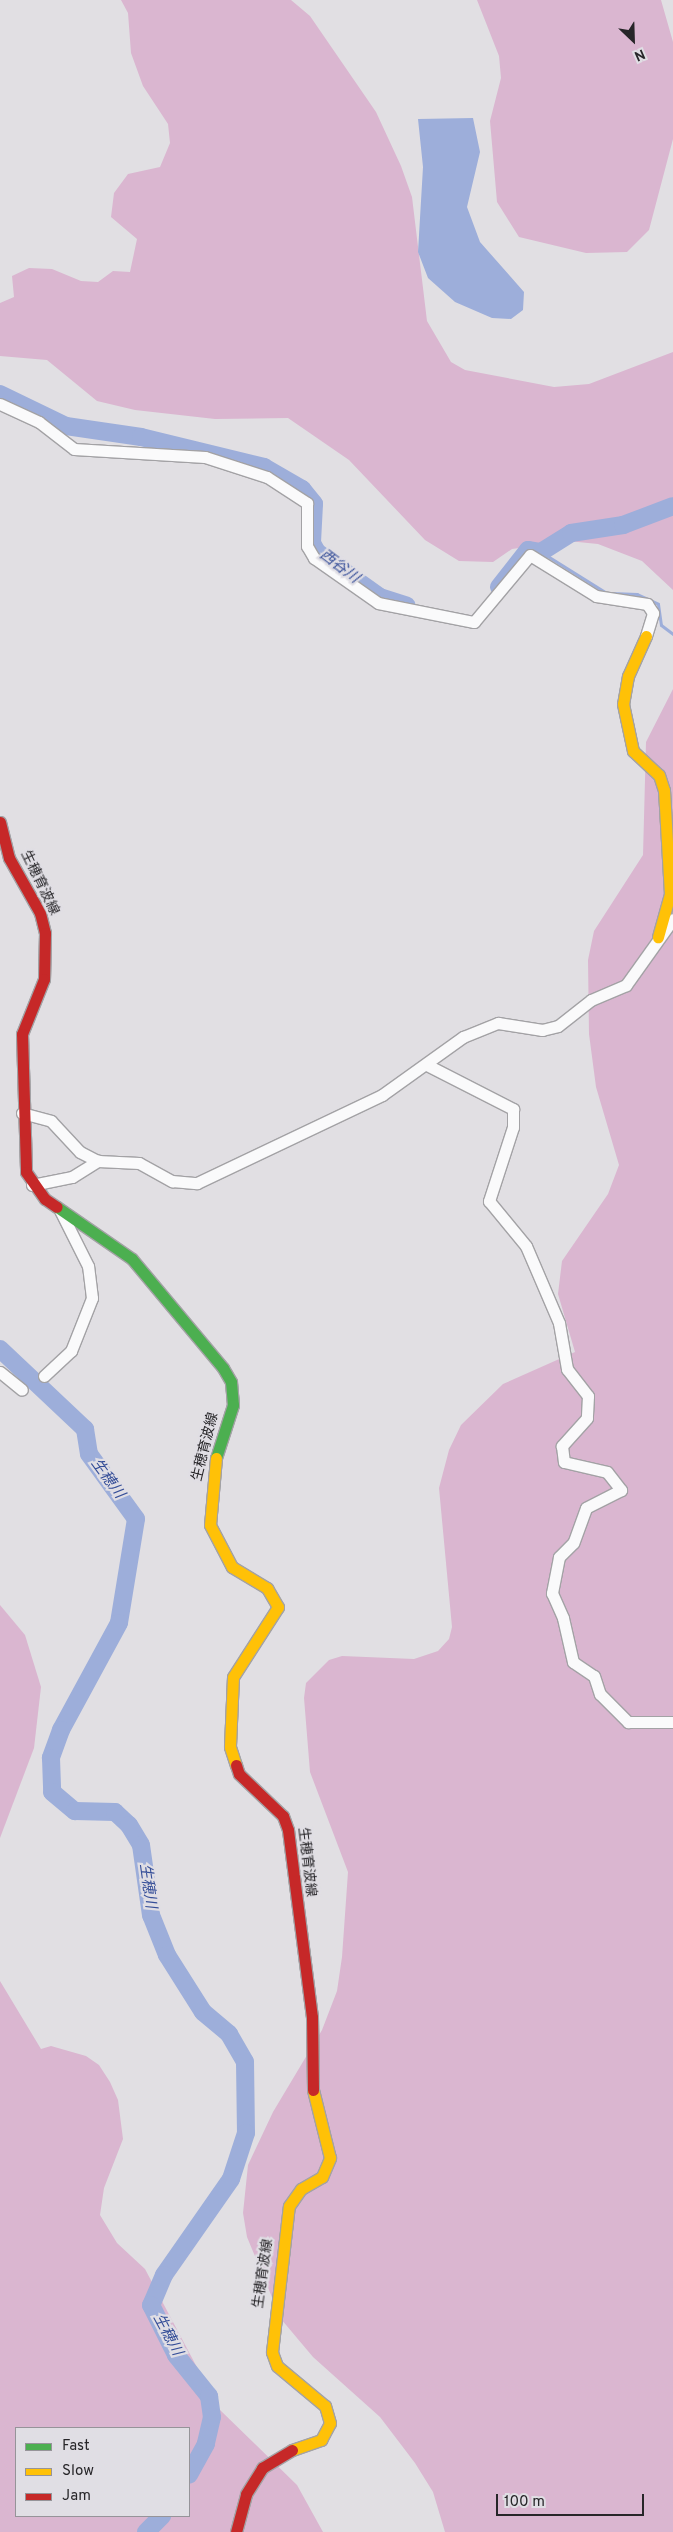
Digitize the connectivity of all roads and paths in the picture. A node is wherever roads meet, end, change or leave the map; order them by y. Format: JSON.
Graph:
{"nodes":[{"id":1,"x":0,"y":404,"type":"edge"},
{"id":2,"x":646,"y":636,"type":"joint"},
{"id":3,"x":0,"y":822,"type":"edge"},
{"id":4,"x":673,"y":919,"type":"edge"},
{"id":5,"x":658,"y":936,"type":"junction"},
{"id":6,"x":427,"y":1065,"type":"junction"},
{"id":7,"x":22,"y":1113,"type":"junction"},
{"id":8,"x":98,"y":1161,"type":"junction"},
{"id":9,"x":32,"y":1185,"type":"junction"},
{"id":10,"x":60,"y":1210,"type":"junction"},
{"id":11,"x":0,"y":1372,"type":"edge"},
{"id":12,"x":44,"y":1376,"type":"dead end"},
{"id":13,"x":22,"y":1390,"type":"dead end"},
{"id":14,"x":673,"y":1722,"type":"edge"},
{"id":15,"x":236,"y":2532,"type":"edge"}],
"edges":[{"from":1,"to":2,"type":"street"},
{"from":2,"to":5,"type":"main road"},
{"from":3,"to":7,"type":"main road","name":"生穂育波線"},
{"from":4,"to":5,"type":"street"},
{"from":5,"to":6,"type":"street"},
{"from":6,"to":8,"type":"street"},
{"from":6,"to":14,"type":"street"},
{"from":7,"to":8,"type":"street"},
{"from":7,"to":9,"type":"main road","name":"生穂育波線"},
{"from":8,"to":9,"type":"street"},
{"from":9,"to":10,"type":"main road","name":"生穂育波線"},
{"from":10,"to":12,"type":"street"},
{"from":10,"to":15,"type":"main road","name":"生穂育波線"},
{"from":11,"to":13,"type":"street"}]}
